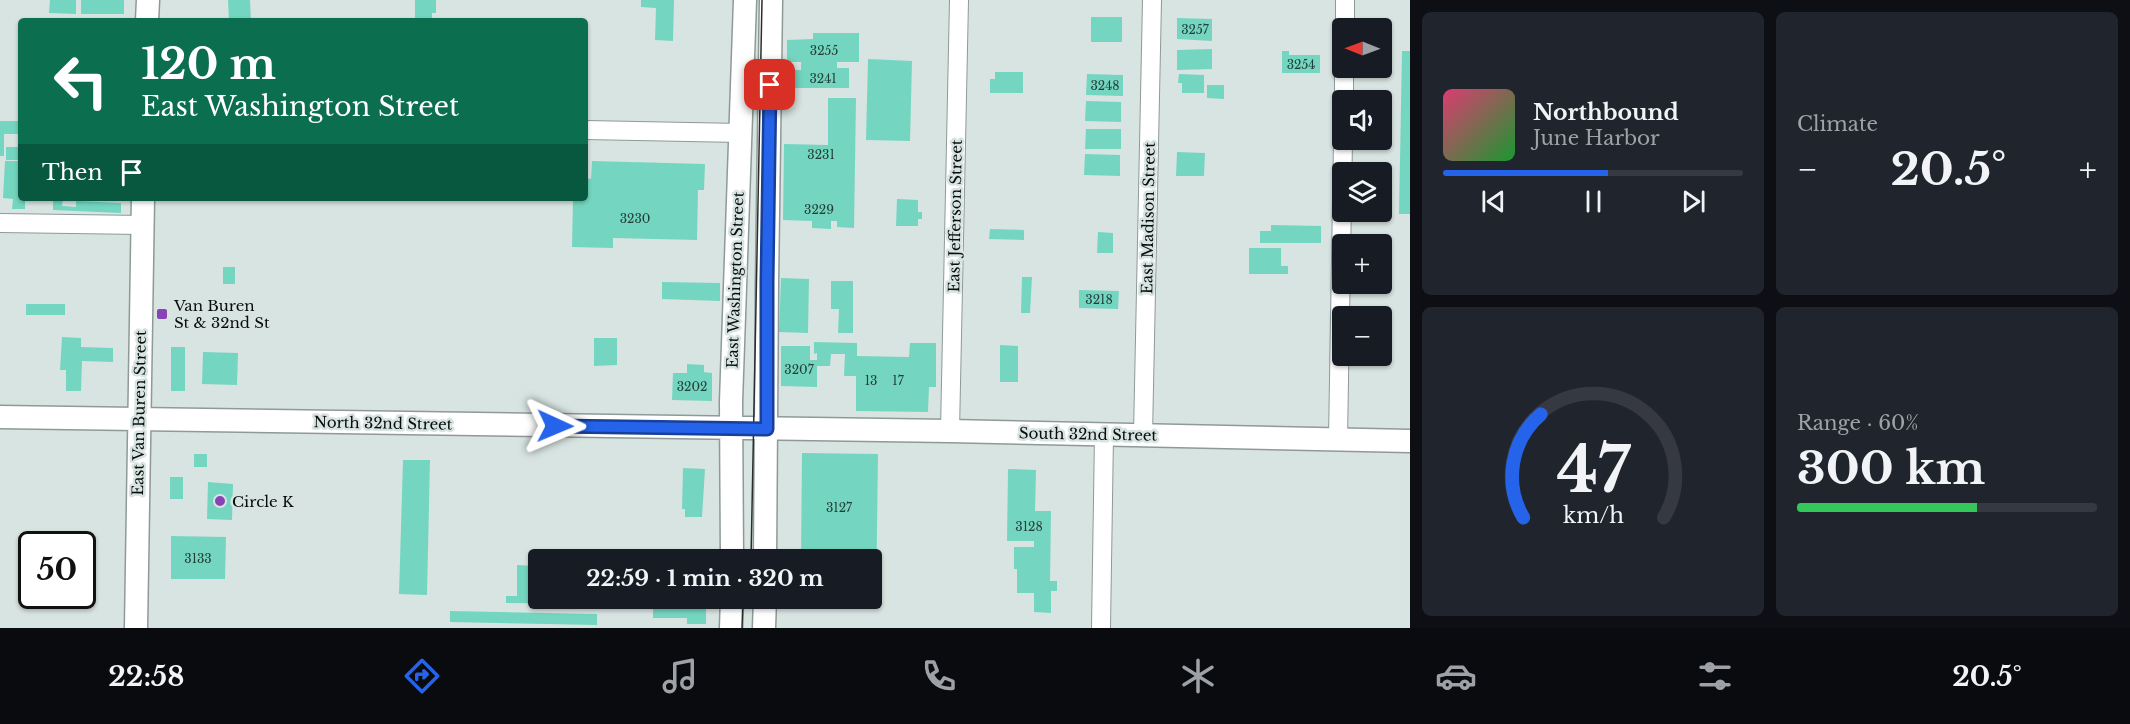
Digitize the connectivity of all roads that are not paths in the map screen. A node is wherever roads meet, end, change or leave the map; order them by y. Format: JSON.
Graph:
{"nodes":[{"id":1,"x":148,"y":0,"type":"edge"},
{"id":2,"x":745,"y":0,"type":"edge"},
{"id":3,"x":771,"y":0,"type":"edge"},
{"id":4,"x":959,"y":0,"type":"edge"},
{"id":5,"x":1152,"y":0,"type":"edge"},
{"id":6,"x":1345,"y":0,"type":"edge"},
{"id":7,"x":147,"y":18,"type":"edge"},
{"id":8,"x":1345,"y":18,"type":"edge"},
{"id":9,"x":588,"y":130,"type":"edge"},
{"id":10,"x":741,"y":132,"type":"junction"},
{"id":11,"x":1343,"y":150,"type":"edge"},
{"id":12,"x":143,"y":201,"type":"edge"},
{"id":13,"x":0,"y":223,"type":"edge"},
{"id":14,"x":142,"y":225,"type":"junction"},
{"id":15,"x":0,"y":417,"type":"edge"},
{"id":16,"x":139,"y":420,"type":"junction"},
{"id":17,"x":732,"y":429,"type":"junction"},
{"id":18,"x":767,"y":429,"type":"junction"},
{"id":19,"x":950,"y":431,"type":"junction"},
{"id":20,"x":1104,"y":435,"type":"junction"},
{"id":21,"x":1143,"y":435,"type":"junction"},
{"id":22,"x":1338,"y":440,"type":"junction"},
{"id":23,"x":1410,"y":441,"type":"edge"},
{"id":24,"x":732,"y":549,"type":"edge"},
{"id":25,"x":765,"y":549,"type":"edge"},
{"id":26,"x":732,"y":609,"type":"edge"},
{"id":27,"x":765,"y":609,"type":"edge"},
{"id":28,"x":136,"y":628,"type":"edge"},
{"id":29,"x":732,"y":628,"type":"edge"},
{"id":30,"x":764,"y":628,"type":"edge"},
{"id":31,"x":1101,"y":628,"type":"edge"}],
"edges":[{"from":1,"to":7,"type":"main road"},
{"from":2,"to":10,"type":"main road","name":"East Washington Street"},
{"from":3,"to":18,"type":"main road","name":"East Washington Street"},
{"from":4,"to":19,"type":"street","name":"East Jefferson Street"},
{"from":5,"to":21,"type":"street","name":"East Madison Street"},
{"from":6,"to":8,"type":"street"},
{"from":9,"to":10,"type":"street"},
{"from":10,"to":17,"type":"main road","name":"East Washington Street"},
{"from":11,"to":22,"type":"street"},
{"from":12,"to":14,"type":"main road","name":"East Van Buren Street"},
{"from":13,"to":14,"type":"street"},
{"from":14,"to":16,"type":"main road","name":"East Van Buren Street"},
{"from":15,"to":16,"type":"main road","name":"North 32nd Street"},
{"from":16,"to":17,"type":"main road","name":"North 32nd Street"},
{"from":16,"to":28,"type":"main road","name":"East Van Buren Street"},
{"from":17,"to":18,"type":"main road","name":"North 32nd Street"},
{"from":17,"to":24,"type":"main road","name":"East Washington Street"},
{"from":18,"to":19,"type":"main road","name":"South 32nd Street"},
{"from":18,"to":25,"type":"main road","name":"East Washington Street"},
{"from":19,"to":20,"type":"main road","name":"South 32nd Street"},
{"from":20,"to":21,"type":"main road","name":"South 32nd Street"},
{"from":20,"to":31,"type":"street"},
{"from":21,"to":22,"type":"main road","name":"South 32nd Street"},
{"from":22,"to":23,"type":"main road","name":"South 32nd Street"},
{"from":26,"to":29,"type":"main road"},
{"from":27,"to":30,"type":"main road"}]}
